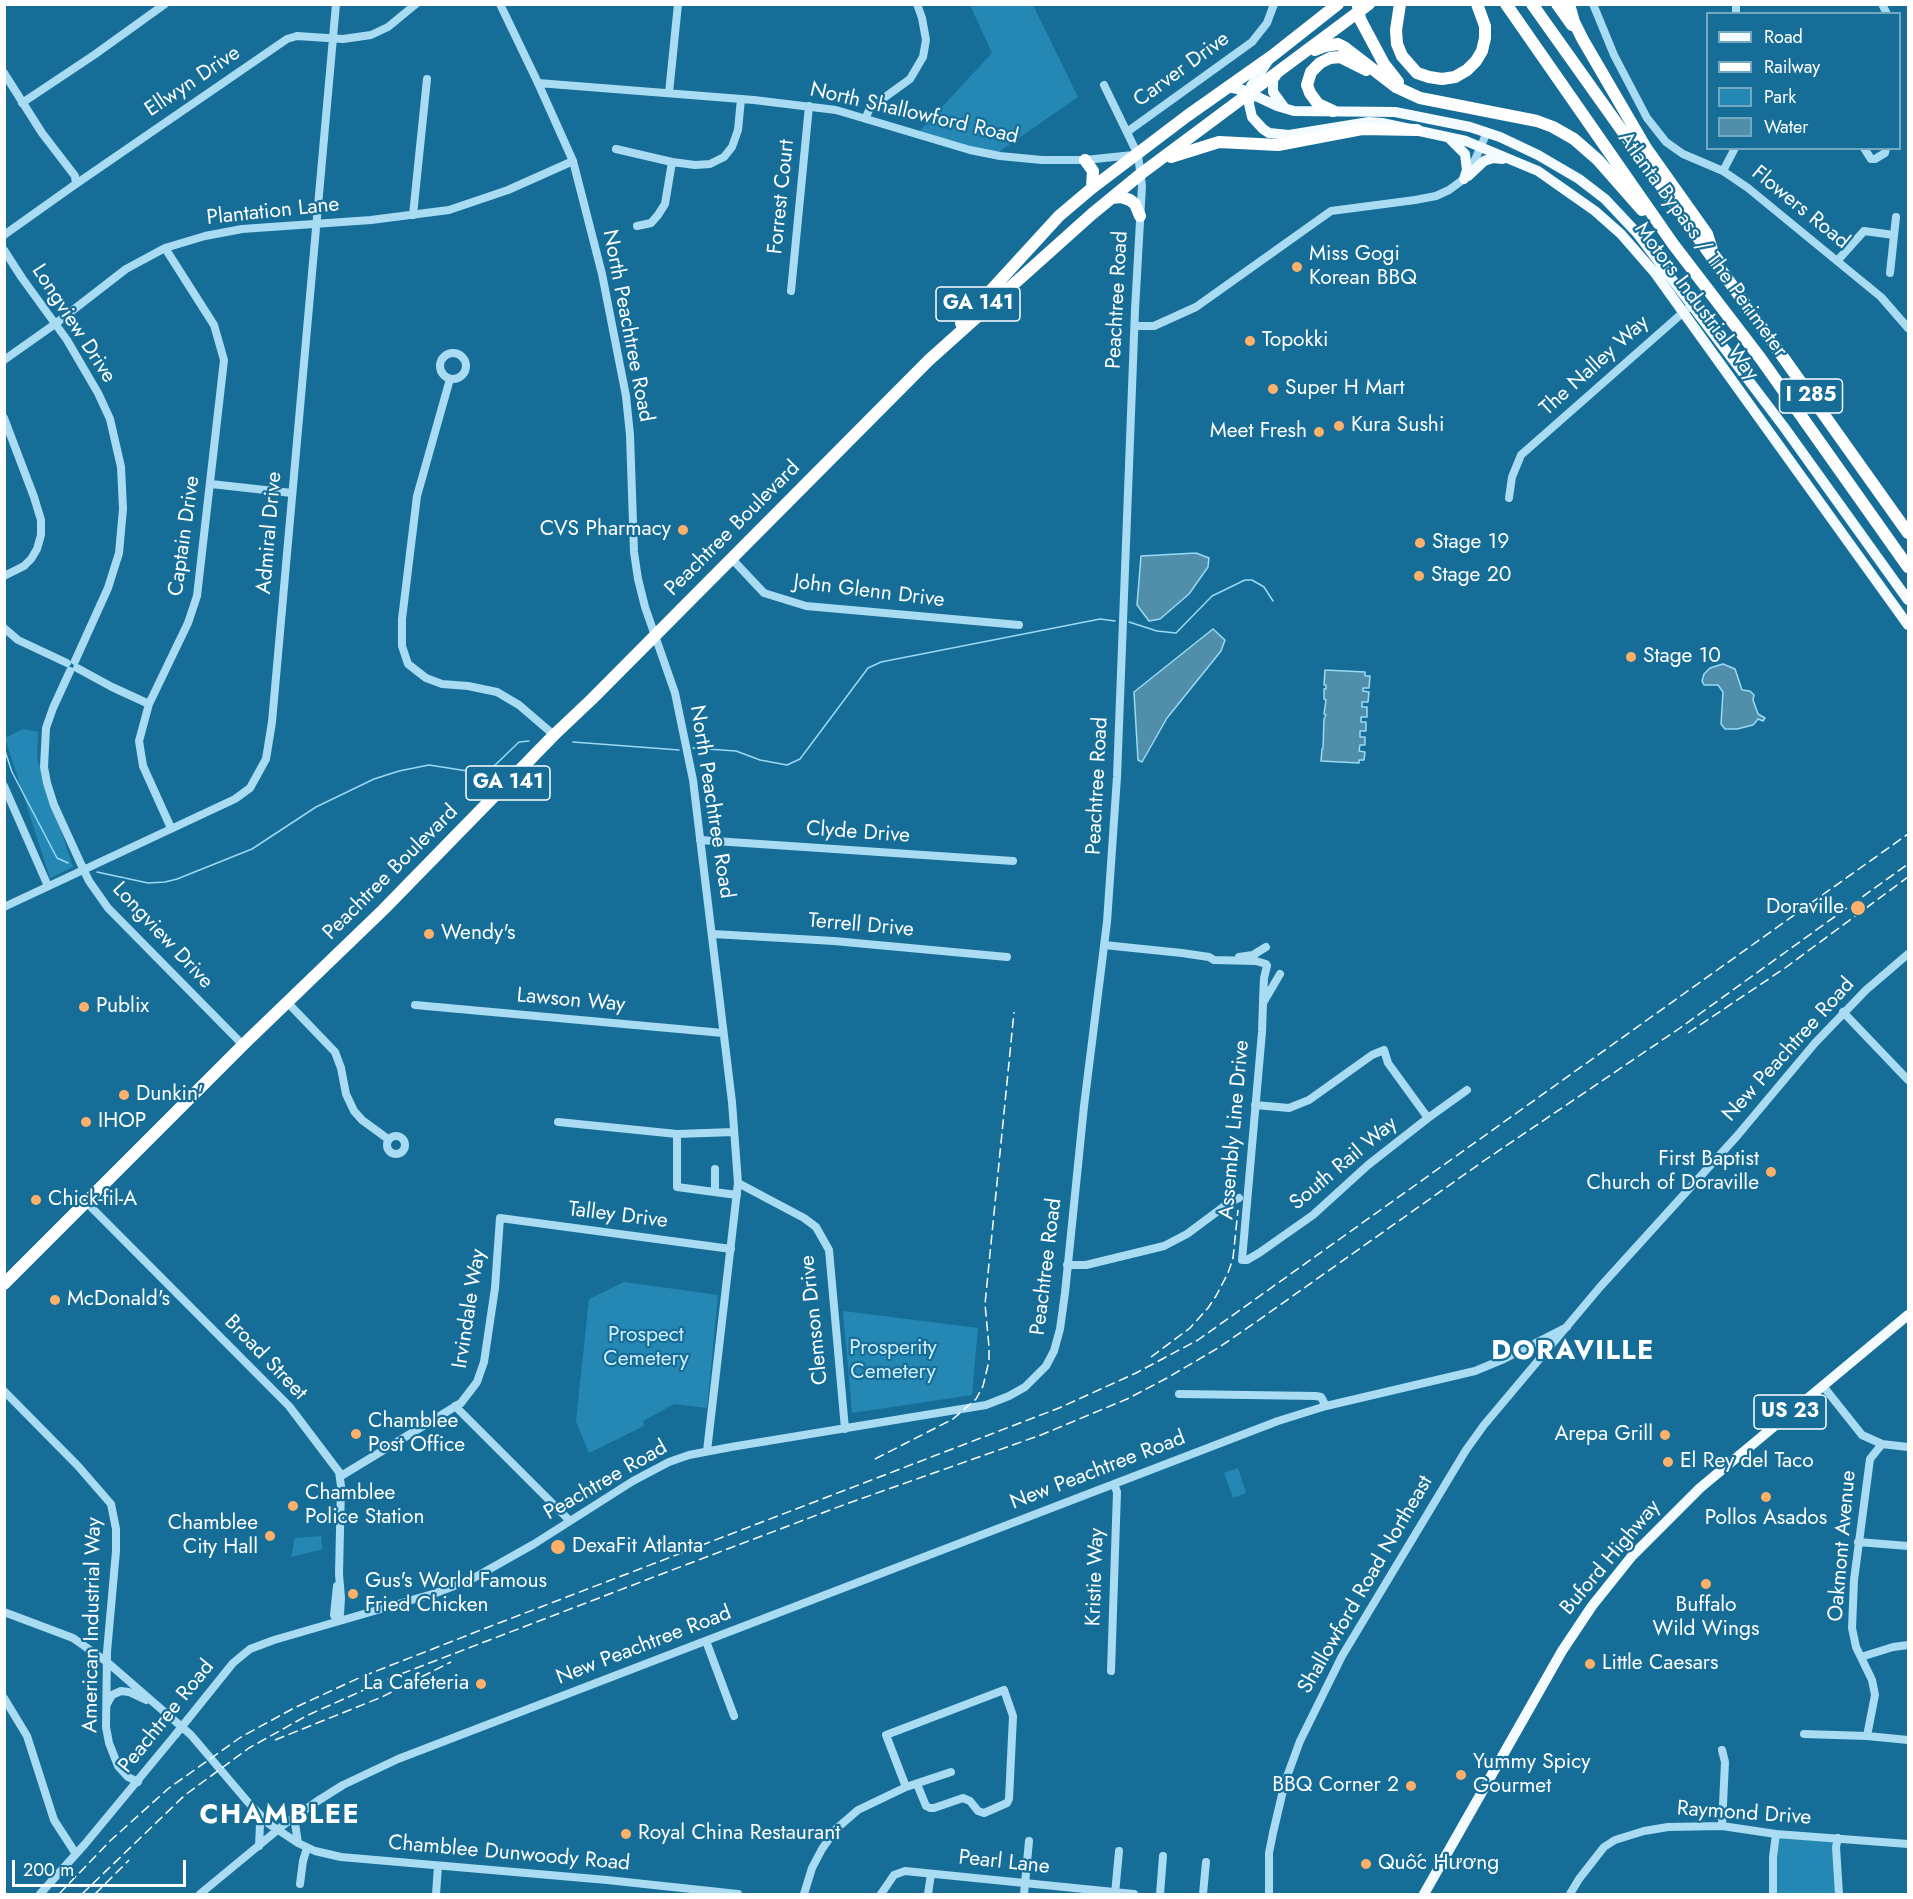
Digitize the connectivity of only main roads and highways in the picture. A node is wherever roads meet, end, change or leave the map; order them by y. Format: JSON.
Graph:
{"nodes":[{"id":1,"x":1338,"y":4,"type":"edge"},
{"id":2,"x":1369,"y":4,"type":"edge"},
{"id":3,"x":1401,"y":4,"type":"edge"},
{"id":4,"x":1478,"y":4,"type":"edge"},
{"id":5,"x":1506,"y":4,"type":"edge"},
{"id":6,"x":1532,"y":4,"type":"edge"},
{"id":7,"x":1557,"y":4,"type":"edge"},
{"id":8,"x":1569,"y":4,"type":"edge"},
{"id":9,"x":1358,"y":9,"type":"edge"},
{"id":10,"x":1583,"y":40,"type":"junction"},
{"id":11,"x":1272,"y":56,"type":"junction"},
{"id":12,"x":1300,"y":56,"type":"junction"},
{"id":13,"x":1277,"y":74,"type":"junction"},
{"id":14,"x":1227,"y":87,"type":"junction"},
{"id":15,"x":1396,"y":87,"type":"junction"},
{"id":16,"x":1250,"y":93,"type":"junction"},
{"id":17,"x":1441,"y":101,"type":"junction"},
{"id":18,"x":1286,"y":110,"type":"junction"},
{"id":19,"x":1333,"y":111,"type":"junction"},
{"id":20,"x":1417,"y":130,"type":"junction"},
{"id":21,"x":1448,"y":136,"type":"junction"},
{"id":22,"x":1085,"y":160,"type":"road end"},
{"id":23,"x":1514,"y":160,"type":"junction"},
{"id":24,"x":1158,"y":161,"type":"junction"},
{"id":25,"x":1092,"y":188,"type":"junction"},
{"id":26,"x":1112,"y":198,"type":"junction"},
{"id":27,"x":1140,"y":216,"type":"road end"},
{"id":28,"x":1673,"y":244,"type":"junction"},
{"id":29,"x":1715,"y":259,"type":"junction"},
{"id":30,"x":1688,"y":308,"type":"junction"},
{"id":31,"x":929,"y":360,"type":"junction"},
{"id":32,"x":1908,"y":532,"type":"edge"},
{"id":33,"x":1908,"y":567,"type":"edge"},
{"id":34,"x":1908,"y":600,"type":"edge"},
{"id":35,"x":1908,"y":625,"type":"edge"},
{"id":36,"x":5,"y":1283,"type":"edge"},
{"id":37,"x":1908,"y":1315,"type":"edge"},
{"id":38,"x":1424,"y":1894,"type":"edge"}],
"edges":[{"from":1,"to":11,"type":"highway","number":"GA 141"},
{"from":2,"to":9,"type":"highway","number":"GA 141"},
{"from":3,"to":4,"type":"highway"},
{"from":5,"to":28,"type":"highway","name":"Atlanta Bypass / The Perimeter","number":"I 285"},
{"from":6,"to":29,"type":"highway","name":"Atlanta Bypass / The Perimeter","number":"I 285"},
{"from":7,"to":10,"type":"highway"},
{"from":8,"to":10,"type":"highway"},
{"from":9,"to":12,"type":"highway","number":"GA 141"},
{"from":9,"to":17,"type":"highway"},
{"from":10,"to":29,"type":"highway"},
{"from":11,"to":14,"type":"highway","number":"GA 141"},
{"from":11,"to":16,"type":"main road"},
{"from":12,"to":13,"type":"highway","number":"GA 141"},
{"from":12,"to":15,"type":"highway"},
{"from":13,"to":16,"type":"highway","number":"GA 141"},
{"from":13,"to":18,"type":"main road"},
{"from":14,"to":16,"type":"main road","name":"Motors Industrial Way"},
{"from":14,"to":25,"type":"highway","name":"Peachtree Boulevard","number":"GA 141"},
{"from":15,"to":17,"type":"highway"},
{"from":15,"to":19,"type":"highway"},
{"from":16,"to":18,"type":"main road","name":"Motors Industrial Way"},
{"from":16,"to":20,"type":"main road","name":"Motors Industrial Way"},
{"from":16,"to":24,"type":"highway","number":"GA 141"},
{"from":17,"to":28,"type":"highway"},
{"from":18,"to":19,"type":"main road","name":"Motors Industrial Way"},
{"from":19,"to":30,"type":"main road","name":"Motors Industrial Way"},
{"from":20,"to":21,"type":"main road","name":"Motors Industrial Way"},
{"from":20,"to":24,"type":"highway"},
{"from":21,"to":23,"type":"main road","name":"Motors Industrial Way"},
{"from":21,"to":23,"type":"main road"},
{"from":22,"to":25,"type":"highway"},
{"from":23,"to":30,"type":"main road","name":"Motors Industrial Way"},
{"from":24,"to":26,"type":"highway","name":"Peachtree Boulevard","number":"GA 141"},
{"from":25,"to":31,"type":"highway","name":"Peachtree Boulevard","number":"GA 141"},
{"from":26,"to":27,"type":"highway"},
{"from":26,"to":31,"type":"highway","name":"Peachtree Boulevard","number":"GA 141"},
{"from":28,"to":33,"type":"highway","name":"Atlanta Bypass / The Perimeter","number":"I 285"},
{"from":29,"to":32,"type":"highway","name":"Atlanta Bypass / The Perimeter","number":"I 285"},
{"from":30,"to":34,"type":"main road","name":"Motors Industrial Way"},
{"from":30,"to":35,"type":"main road","name":"Motors Industrial Way"},
{"from":31,"to":36,"type":"highway","name":"Peachtree Boulevard","number":"GA 141"},
{"from":37,"to":38,"type":"main road","name":"Buford Highway","number":"US 23"}]}
